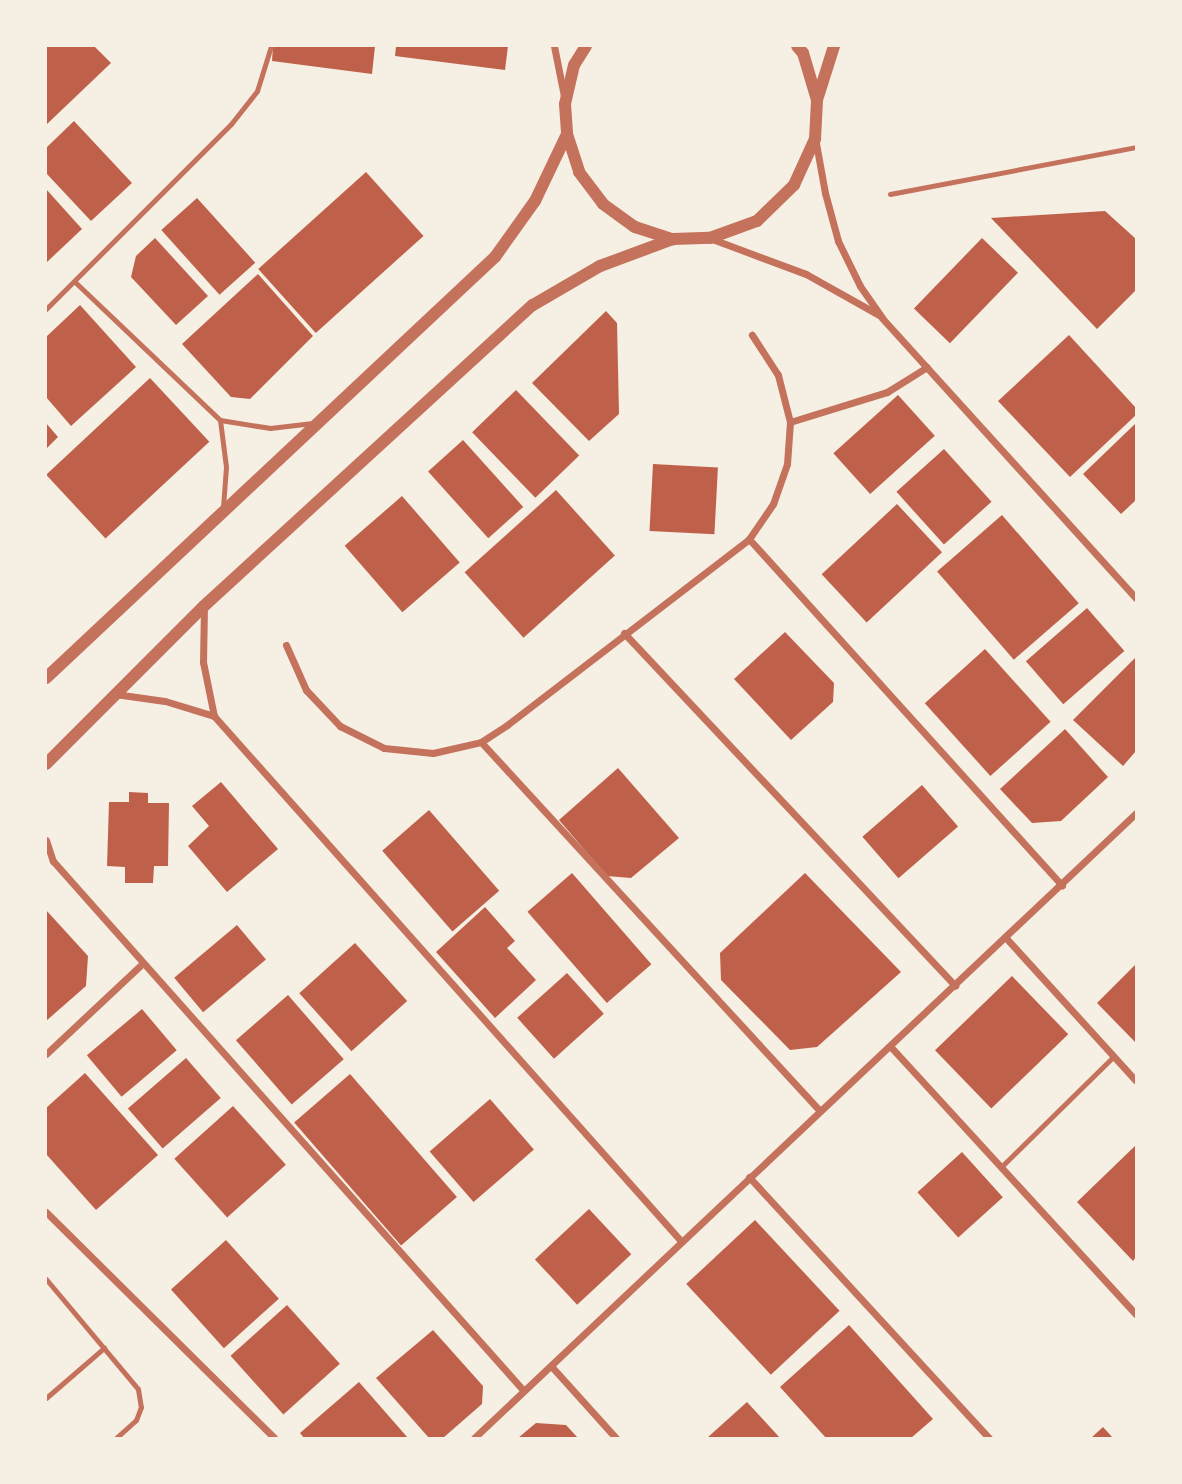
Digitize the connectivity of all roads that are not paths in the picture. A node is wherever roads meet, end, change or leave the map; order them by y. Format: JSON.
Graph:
{"nodes":[{"id":1,"x":271,"y":46,"type":"edge"},
{"id":2,"x":554,"y":46,"type":"edge"},
{"id":3,"x":586,"y":46,"type":"edge"},
{"id":4,"x":797,"y":46,"type":"edge"},
{"id":5,"x":834,"y":46,"type":"edge"},
{"id":6,"x":817,"y":100,"type":"junction"},
{"id":7,"x":565,"y":104,"type":"junction"},
{"id":8,"x":567,"y":134,"type":"junction"},
{"id":9,"x":815,"y":139,"type":"junction"},
{"id":10,"x":1136,"y":147,"type":"edge"},
{"id":11,"x":890,"y":194,"type":"dead end"},
{"id":12,"x":673,"y":239,"type":"junction"},
{"id":13,"x":710,"y":239,"type":"junction"},
{"id":14,"x":75,"y":282,"type":"junction"},
{"id":15,"x":46,"y":309,"type":"edge"},
{"id":16,"x":882,"y":318,"type":"junction"},
{"id":17,"x":752,"y":335,"type":"dead end"},
{"id":18,"x":927,"y":367,"type":"junction"},
{"id":19,"x":220,"y":420,"type":"junction"},
{"id":20,"x":321,"y":422,"type":"junction"},
{"id":21,"x":790,"y":422,"type":"junction"},
{"id":22,"x":222,"y":514,"type":"junction"},
{"id":23,"x":749,"y":539,"type":"junction"},
{"id":24,"x":1136,"y":598,"type":"edge"},
{"id":25,"x":204,"y":606,"type":"junction"},
{"id":26,"x":624,"y":633,"type":"junction"},
{"id":27,"x":286,"y":645,"type":"dead end"},
{"id":28,"x":46,"y":678,"type":"edge"},
{"id":29,"x":115,"y":694,"type":"junction"},
{"id":30,"x":214,"y":716,"type":"junction"},
{"id":31,"x":481,"y":742,"type":"junction"},
{"id":32,"x":46,"y":764,"type":"edge"},
{"id":33,"x":1136,"y":813,"type":"edge"},
{"id":34,"x":46,"y":840,"type":"edge"},
{"id":35,"x":49,"y":860,"type":"edge"},
{"id":36,"x":1062,"y":885,"type":"junction"},
{"id":37,"x":1006,"y":938,"type":"junction"},
{"id":38,"x":143,"y":963,"type":"junction"},
{"id":39,"x":955,"y":986,"type":"junction"},
{"id":40,"x":890,"y":1046,"type":"junction"},
{"id":41,"x":46,"y":1054,"type":"edge"},
{"id":42,"x":1114,"y":1056,"type":"junction"},
{"id":43,"x":1136,"y":1081,"type":"edge"},
{"id":44,"x":820,"y":1111,"type":"junction"},
{"id":45,"x":1001,"y":1167,"type":"junction"},
{"id":46,"x":748,"y":1177,"type":"junction"},
{"id":47,"x":46,"y":1212,"type":"edge"},
{"id":48,"x":681,"y":1241,"type":"junction"},
{"id":49,"x":47,"y":1284,"type":"edge"},
{"id":50,"x":1136,"y":1314,"type":"edge"},
{"id":51,"x":104,"y":1348,"type":"junction"},
{"id":52,"x":552,"y":1367,"type":"junction"},
{"id":53,"x":523,"y":1390,"type":"junction"},
{"id":54,"x":46,"y":1398,"type":"edge"},
{"id":55,"x":117,"y":1438,"type":"edge"},
{"id":56,"x":274,"y":1438,"type":"edge"},
{"id":57,"x":474,"y":1438,"type":"edge"},
{"id":58,"x":615,"y":1438,"type":"edge"},
{"id":59,"x":989,"y":1438,"type":"edge"}],
"edges":[{"from":1,"to":14,"type":"lane"},
{"from":2,"to":7,"type":"street"},
{"from":3,"to":7,"type":"street"},
{"from":4,"to":6,"type":"street"},
{"from":5,"to":6,"type":"street"},
{"from":6,"to":9,"type":"street"},
{"from":7,"to":8,"type":"street"},
{"from":8,"to":12,"type":"street"},
{"from":8,"to":20,"type":"street"},
{"from":9,"to":13,"type":"street"},
{"from":9,"to":16,"type":"street"},
{"from":10,"to":11,"type":"lane"},
{"from":12,"to":13,"type":"street"},
{"from":12,"to":25,"type":"street"},
{"from":13,"to":16,"type":"street"},
{"from":14,"to":15,"type":"lane"},
{"from":14,"to":19,"type":"lane"},
{"from":16,"to":18,"type":"street"},
{"from":17,"to":21,"type":"street"},
{"from":18,"to":21,"type":"street"},
{"from":18,"to":24,"type":"street"},
{"from":19,"to":20,"type":"lane"},
{"from":19,"to":22,"type":"lane"},
{"from":20,"to":22,"type":"street"},
{"from":21,"to":23,"type":"street"},
{"from":22,"to":28,"type":"street"},
{"from":23,"to":26,"type":"street"},
{"from":23,"to":36,"type":"street"},
{"from":25,"to":29,"type":"street"},
{"from":25,"to":30,"type":"street"},
{"from":26,"to":31,"type":"street"},
{"from":26,"to":39,"type":"street"},
{"from":27,"to":31,"type":"street"},
{"from":29,"to":30,"type":"street"},
{"from":29,"to":32,"type":"street"},
{"from":30,"to":48,"type":"street"},
{"from":31,"to":44,"type":"street"},
{"from":33,"to":36,"type":"street"},
{"from":34,"to":35,"type":"street"},
{"from":35,"to":38,"type":"street"},
{"from":36,"to":37,"type":"street"},
{"from":37,"to":39,"type":"street"},
{"from":37,"to":42,"type":"street"},
{"from":38,"to":41,"type":"street"},
{"from":38,"to":53,"type":"street"},
{"from":39,"to":40,"type":"street"},
{"from":40,"to":44,"type":"street"},
{"from":40,"to":45,"type":"street"},
{"from":42,"to":43,"type":"street"},
{"from":42,"to":45,"type":"lane"},
{"from":44,"to":46,"type":"street"},
{"from":45,"to":50,"type":"street"},
{"from":46,"to":48,"type":"street"},
{"from":46,"to":59,"type":"street"},
{"from":47,"to":56,"type":"street"},
{"from":48,"to":52,"type":"street"},
{"from":49,"to":51,"type":"lane"},
{"from":51,"to":54,"type":"lane"},
{"from":51,"to":55,"type":"lane"},
{"from":52,"to":53,"type":"street"},
{"from":52,"to":58,"type":"street"},
{"from":53,"to":57,"type":"street"}]}
